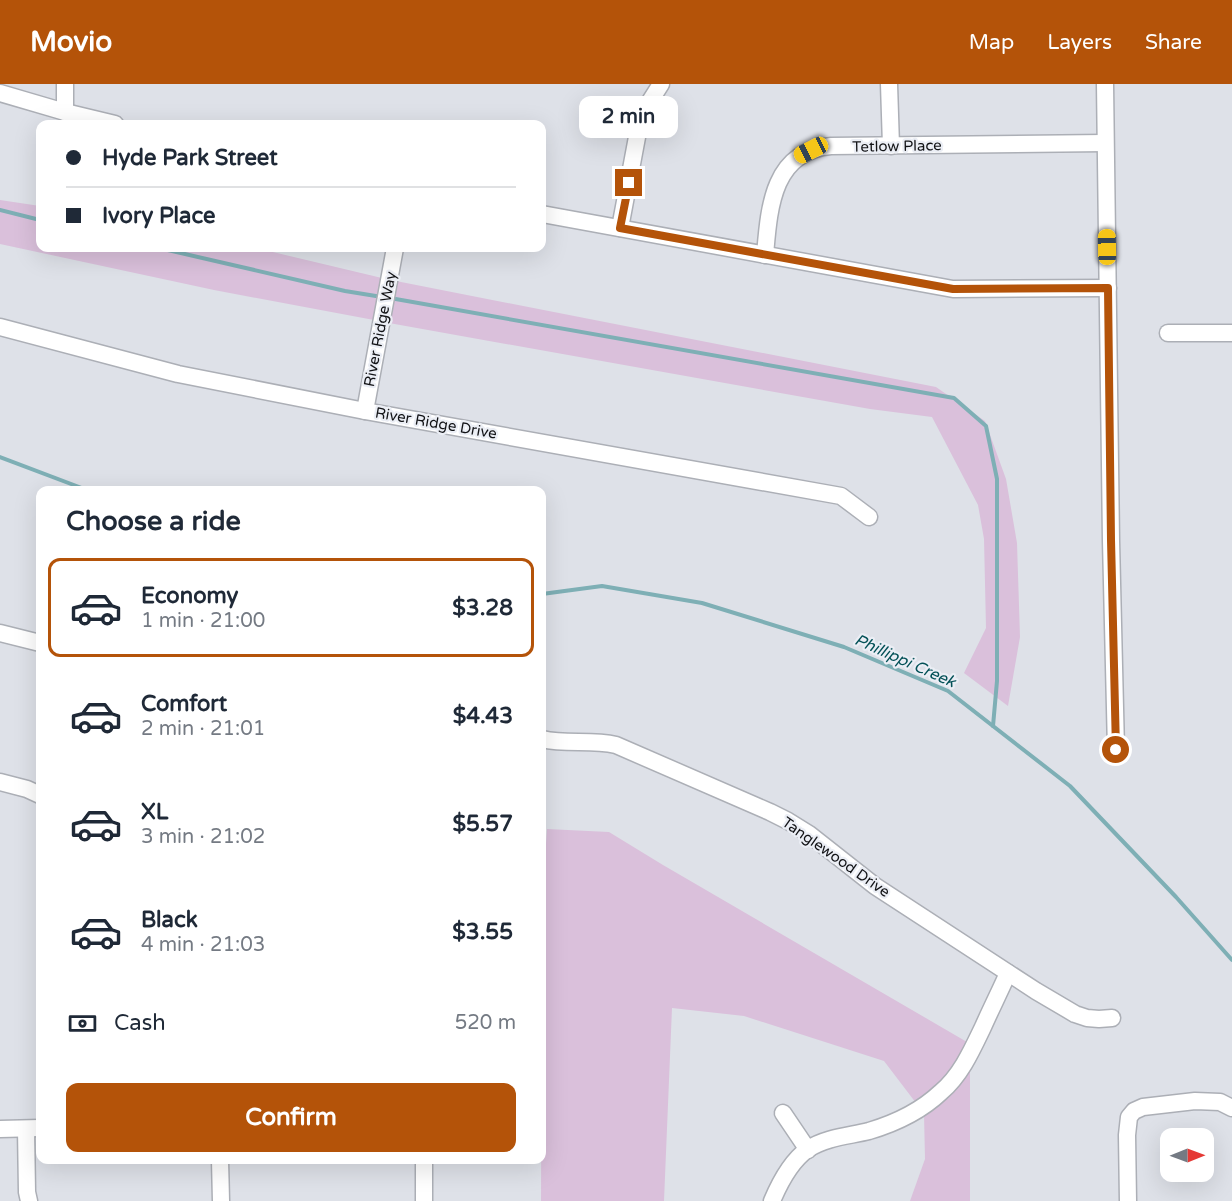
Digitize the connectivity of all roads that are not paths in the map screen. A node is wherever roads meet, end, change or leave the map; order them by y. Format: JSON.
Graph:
{"nodes":[{"id":1,"x":65,"y":84,"type":"edge"},
{"id":2,"x":662,"y":84,"type":"edge"},
{"id":3,"x":889,"y":84,"type":"edge"},
{"id":4,"x":1105,"y":84,"type":"edge"},
{"id":5,"x":0,"y":93,"type":"edge"},
{"id":6,"x":65,"y":112,"type":"junction"},
{"id":7,"x":98,"y":120,"type":"edge"},
{"id":8,"x":1105,"y":143,"type":"junction"},
{"id":9,"x":891,"y":146,"type":"junction"},
{"id":10,"x":546,"y":215,"type":"edge"},
{"id":11,"x":620,"y":228,"type":"junction"},
{"id":12,"x":394,"y":252,"type":"edge"},
{"id":13,"x":765,"y":255,"type":"junction"},
{"id":14,"x":1108,"y":288,"type":"junction"},
{"id":15,"x":0,"y":327,"type":"edge"},
{"id":16,"x":1168,"y":333,"type":"dead end"},
{"id":17,"x":1232,"y":333,"type":"edge"},
{"id":18,"x":365,"y":411,"type":"junction"},
{"id":19,"x":869,"y":517,"type":"dead end"},
{"id":20,"x":0,"y":633,"type":"edge"},
{"id":21,"x":36,"y":642,"type":"edge"},
{"id":22,"x":546,"y":740,"type":"edge"},
{"id":23,"x":1116,"y":750,"type":"dead end"},
{"id":24,"x":0,"y":782,"type":"edge"},
{"id":25,"x":36,"y":793,"type":"edge"},
{"id":26,"x":1008,"y":974,"type":"junction"},
{"id":27,"x":1112,"y":1018,"type":"dead end"},
{"id":28,"x":1232,"y":1108,"type":"edge"},
{"id":29,"x":783,"y":1113,"type":"dead end"},
{"id":30,"x":33,"y":1128,"type":"edge"},
{"id":31,"x":0,"y":1129,"type":"edge"},
{"id":32,"x":808,"y":1150,"type":"junction"},
{"id":33,"x":220,"y":1164,"type":"edge"},
{"id":34,"x":424,"y":1164,"type":"edge"},
{"id":35,"x":29,"y":1201,"type":"edge"},
{"id":36,"x":221,"y":1201,"type":"edge"},
{"id":37,"x":424,"y":1201,"type":"edge"},
{"id":38,"x":772,"y":1201,"type":"edge"},
{"id":39,"x":1128,"y":1201,"type":"edge"}],
"edges":[{"from":1,"to":6,"type":"street"},
{"from":2,"to":11,"type":"street"},
{"from":3,"to":9,"type":"street"},
{"from":4,"to":8,"type":"street"},
{"from":5,"to":6,"type":"street"},
{"from":6,"to":7,"type":"street"},
{"from":8,"to":9,"type":"street","name":"Tetlow Place"},
{"from":8,"to":14,"type":"street"},
{"from":9,"to":13,"type":"street","name":"Tetlow Place"},
{"from":10,"to":11,"type":"street"},
{"from":11,"to":13,"type":"street"},
{"from":12,"to":18,"type":"street","name":"River Ridge Way"},
{"from":13,"to":14,"type":"street"},
{"from":14,"to":23,"type":"street"},
{"from":15,"to":18,"type":"street","name":"River Ridge Drive"},
{"from":16,"to":17,"type":"street"},
{"from":18,"to":19,"type":"street","name":"River Ridge Drive"},
{"from":20,"to":21,"type":"street"},
{"from":22,"to":26,"type":"street","name":"Tanglewood Drive"},
{"from":24,"to":25,"type":"street"},
{"from":26,"to":27,"type":"street","name":"Tanglewood Drive"},
{"from":26,"to":32,"type":"street"},
{"from":28,"to":39,"type":"street"},
{"from":29,"to":32,"type":"street"},
{"from":30,"to":31,"type":"street"},
{"from":30,"to":35,"type":"street"},
{"from":32,"to":38,"type":"street"},
{"from":33,"to":36,"type":"street"},
{"from":34,"to":37,"type":"street"}]}
